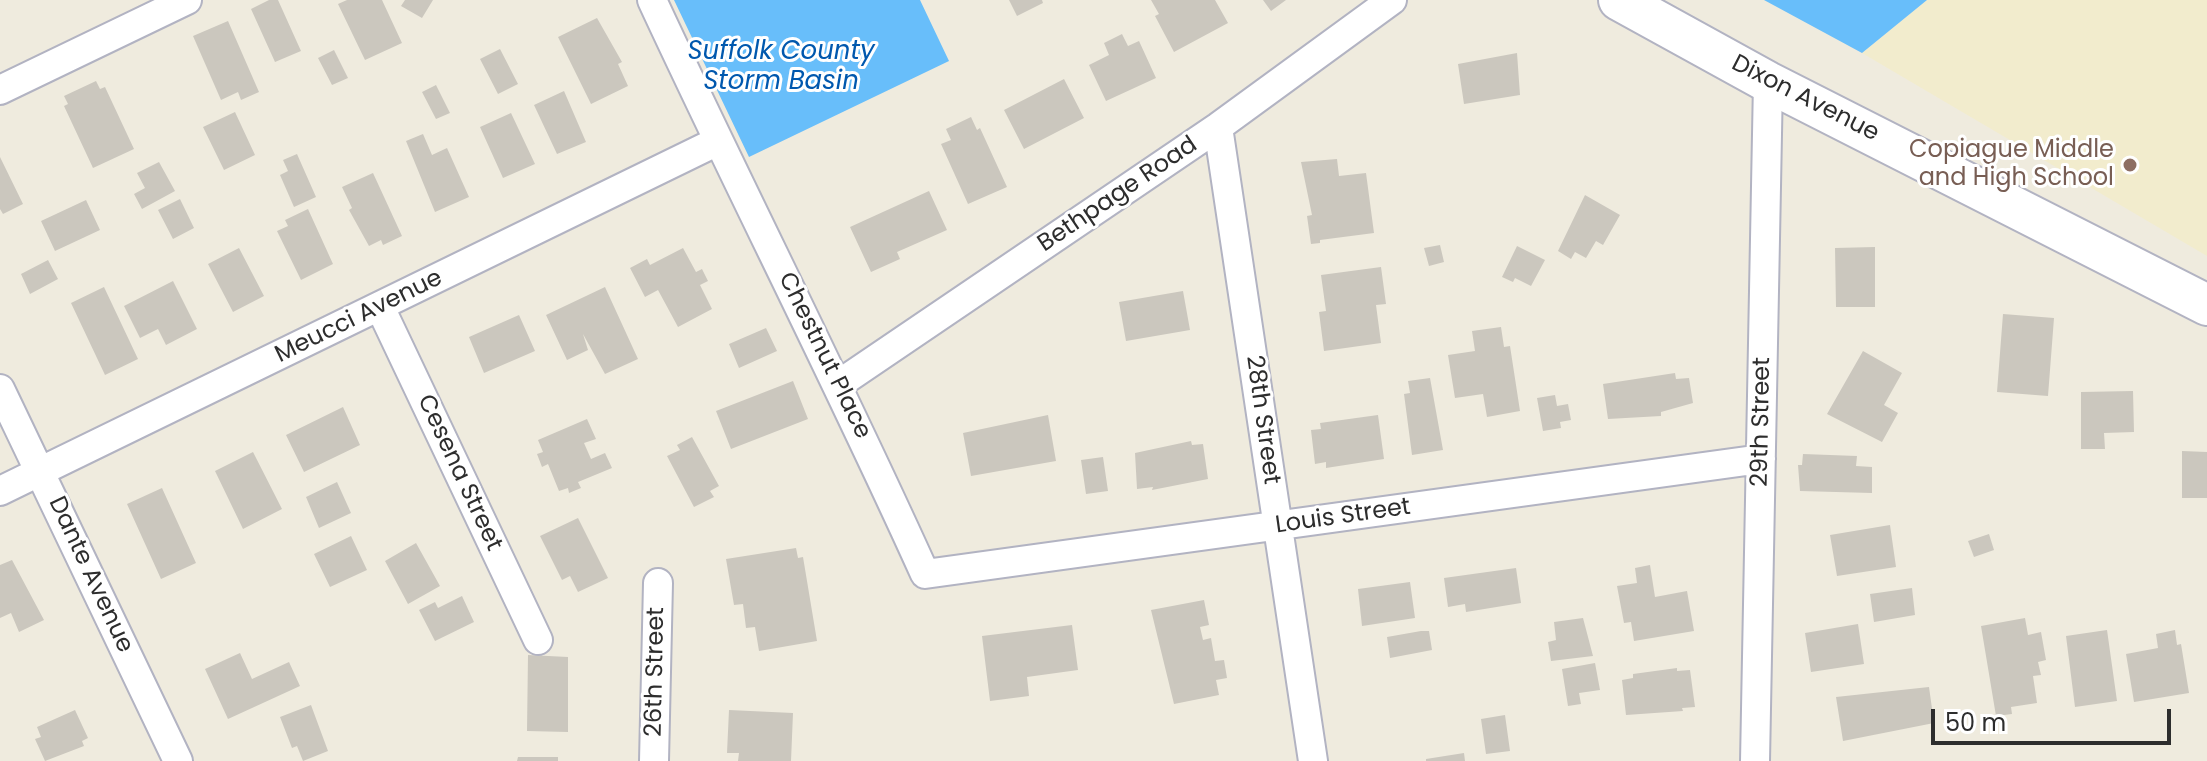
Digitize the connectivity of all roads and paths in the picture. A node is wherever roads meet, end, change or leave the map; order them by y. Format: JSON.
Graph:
{"nodes":[{"id":1,"x":187,"y":0,"type":"edge"},
{"id":2,"x":652,"y":0,"type":"edge"},
{"id":3,"x":1392,"y":0,"type":"edge"},
{"id":4,"x":1619,"y":0,"type":"edge"},
{"id":5,"x":1768,"y":82,"type":"junction"},
{"id":6,"x":0,"y":90,"type":"edge"},
{"id":7,"x":1218,"y":127,"type":"junction"},
{"id":8,"x":718,"y":141,"type":"junction"},
{"id":9,"x":2207,"y":305,"type":"edge"},
{"id":10,"x":380,"y":307,"type":"junction"},
{"id":11,"x":839,"y":384,"type":"junction"},
{"id":12,"x":0,"y":389,"type":"edge"},
{"id":13,"x":1761,"y":459,"type":"junction"},
{"id":14,"x":41,"y":471,"type":"junction"},
{"id":15,"x":0,"y":491,"type":"edge"},
{"id":16,"x":1277,"y":526,"type":"junction"},
{"id":17,"x":925,"y":574,"type":"joint"},
{"id":18,"x":658,"y":583,"type":"dead end"},
{"id":19,"x":538,"y":640,"type":"dead end"},
{"id":20,"x":178,"y":761,"type":"edge"},
{"id":21,"x":654,"y":761,"type":"edge"},
{"id":22,"x":1313,"y":761,"type":"edge"},
{"id":23,"x":1755,"y":761,"type":"edge"}],
"edges":[{"from":1,"to":6,"type":"street"},
{"from":2,"to":8,"type":"street","name":"Chestnut Place"},
{"from":3,"to":7,"type":"street","name":"Bethpage Road"},
{"from":4,"to":5,"type":"main road","name":"Dixon Avenue"},
{"from":5,"to":9,"type":"main road","name":"Dixon Avenue"},
{"from":5,"to":13,"type":"street","name":"29th Street"},
{"from":7,"to":11,"type":"street","name":"Bethpage Road"},
{"from":7,"to":16,"type":"street","name":"28th Street"},
{"from":8,"to":10,"type":"street","name":"Meucci Avenue"},
{"from":8,"to":11,"type":"street","name":"Chestnut Place"},
{"from":10,"to":14,"type":"street","name":"Meucci Avenue"},
{"from":10,"to":19,"type":"street","name":"Cesena Street"},
{"from":11,"to":17,"type":"street","name":"Chestnut Place"},
{"from":12,"to":14,"type":"street","name":"Dante Avenue"},
{"from":13,"to":16,"type":"street","name":"Louis Street"},
{"from":13,"to":23,"type":"street","name":"29th Street"},
{"from":14,"to":15,"type":"street","name":"Meucci Avenue"},
{"from":14,"to":20,"type":"street","name":"Dante Avenue"},
{"from":16,"to":17,"type":"street","name":"Louis Street"},
{"from":16,"to":22,"type":"street","name":"28th Street"},
{"from":18,"to":21,"type":"street","name":"26th Street"}]}
